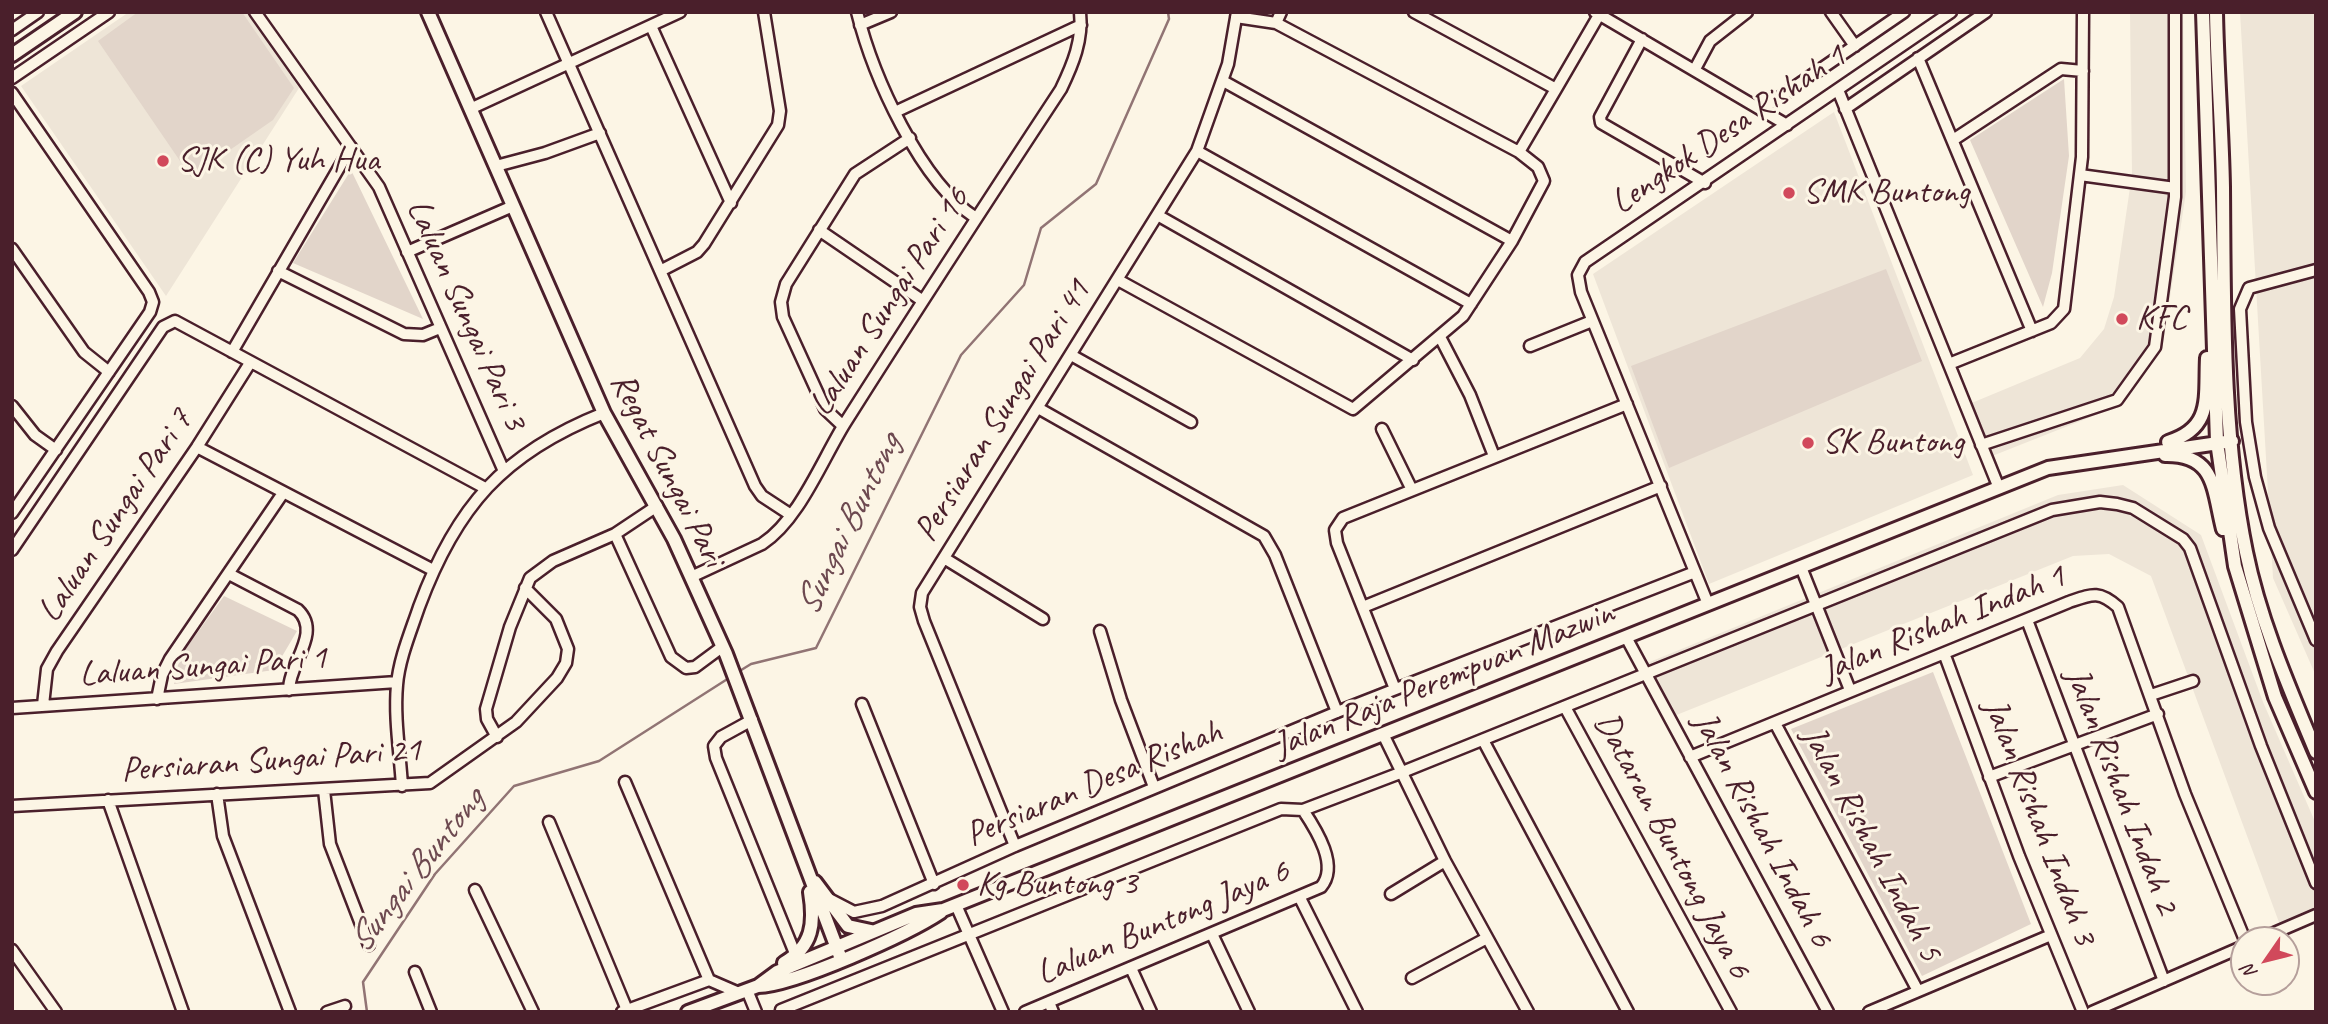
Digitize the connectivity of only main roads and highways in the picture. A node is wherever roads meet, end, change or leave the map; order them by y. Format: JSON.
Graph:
{"nodes":[{"id":1,"x":75,"y":12,"type":"edge"},
{"id":2,"x":428,"y":12,"type":"edge"},
{"id":3,"x":2203,"y":12,"type":"edge"},
{"id":4,"x":2216,"y":12,"type":"edge"},
{"id":5,"x":12,"y":55,"type":"edge"},
{"id":6,"x":2210,"y":293,"type":"junction"},
{"id":7,"x":2232,"y":441,"type":"junction"},
{"id":8,"x":2217,"y":442,"type":"junction"},
{"id":9,"x":2116,"y":456,"type":"junction"},
{"id":10,"x":2235,"y":566,"type":"junction"},
{"id":11,"x":2316,"y":752,"type":"edge"},
{"id":12,"x":2314,"y":788,"type":"edge"},
{"id":13,"x":2316,"y":803,"type":"edge"},
{"id":14,"x":810,"y":877,"type":"junction"},
{"id":15,"x":943,"y":910,"type":"junction"},
{"id":16,"x":887,"y":927,"type":"junction"},
{"id":17,"x":839,"y":954,"type":"junction"},
{"id":18,"x":768,"y":977,"type":"junction"},
{"id":19,"x":748,"y":990,"type":"junction"},
{"id":20,"x":688,"y":1012,"type":"edge"}],
"edges":[{"from":1,"to":5,"type":"main road"},
{"from":2,"to":14,"type":"main road","name":"Regat Sungai Pari"},
{"from":3,"to":6,"type":"main road"},
{"from":4,"to":7,"type":"main road"},
{"from":6,"to":8,"type":"main road"},
{"from":6,"to":9,"type":"main road"},
{"from":7,"to":8,"type":"main road","name":"Jalan Raja Perempuan Mazwin"},
{"from":7,"to":11,"type":"main road"},
{"from":8,"to":9,"type":"main road","name":"Jalan Raja Perempuan Mazwin"},
{"from":8,"to":10,"type":"main road"},
{"from":9,"to":10,"type":"main road"},
{"from":9,"to":15,"type":"main road","name":"Jalan Raja Perempuan Mazwin"},
{"from":10,"to":12,"type":"main road"},
{"from":12,"to":13,"type":"main road"},
{"from":14,"to":16,"type":"main road"},
{"from":14,"to":17,"type":"main road","name":"Regat Sungai Pari"},
{"from":14,"to":18,"type":"main road"},
{"from":15,"to":16,"type":"main road","name":"Jalan Raja Perempuan Mazwin"},
{"from":15,"to":17,"type":"main road"},
{"from":16,"to":17,"type":"main road","name":"Jalan Raja Perempuan Mazwin"},
{"from":17,"to":18,"type":"main road","name":"Jalan Raja Perempuan Mazwin"},
{"from":17,"to":19,"type":"main road"},
{"from":18,"to":19,"type":"main road","name":"Jalan Raja Perempuan Mazwin"},
{"from":19,"to":20,"type":"main road","name":"Jalan Raja Perempuan Mazwin"}]}
